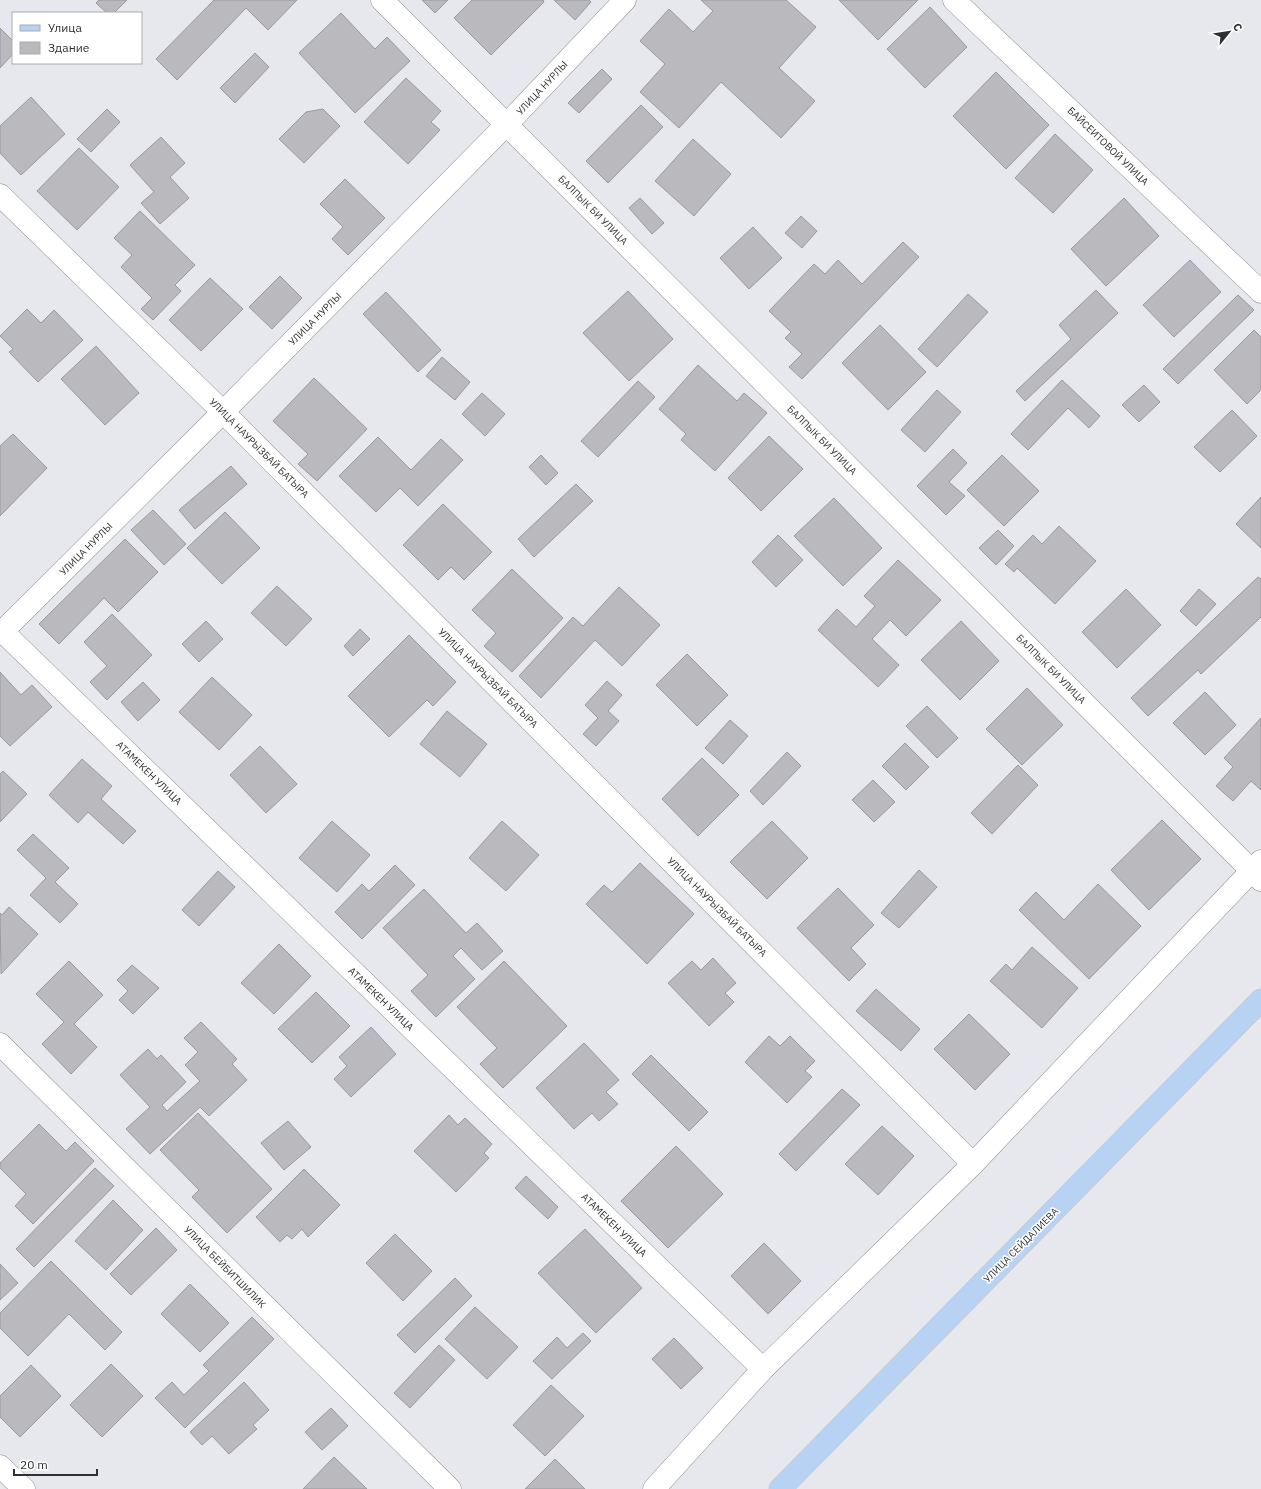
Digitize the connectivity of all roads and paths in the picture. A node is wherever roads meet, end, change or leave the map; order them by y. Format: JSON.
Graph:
{"nodes":[{"id":1,"x":382,"y":0,"type":"edge"},
{"id":2,"x":625,"y":0,"type":"edge"},
{"id":3,"x":954,"y":0,"type":"edge"},
{"id":4,"x":507,"y":124,"type":"junction"},
{"id":5,"x":0,"y":195,"type":"edge"},
{"id":6,"x":1261,"y":292,"type":"edge"},
{"id":7,"x":224,"y":412,"type":"junction"},
{"id":8,"x":1,"y":632,"type":"edge"},
{"id":9,"x":1258,"y":870,"type":"edge"},
{"id":10,"x":1261,"y":1000,"type":"edge"},
{"id":11,"x":0,"y":1044,"type":"edge"},
{"id":12,"x":973,"y":1164,"type":"junction"},
{"id":13,"x":763,"y":1369,"type":"junction"},
{"id":14,"x":0,"y":1466,"type":"edge"},
{"id":15,"x":24,"y":1489,"type":"edge"},
{"id":16,"x":450,"y":1489,"type":"edge"},
{"id":17,"x":654,"y":1489,"type":"edge"},
{"id":18,"x":780,"y":1489,"type":"edge"}],
"edges":[{"from":1,"to":4,"type":"street","name":"БАЛПЫК БИ УЛИЦА"},
{"from":2,"to":4,"type":"street","name":"УЛИЦА НУРЛЫ"},
{"from":3,"to":6,"type":"street","name":"БАЙСЕИТОВОЙ УЛИЦА"},
{"from":4,"to":7,"type":"street","name":"УЛИЦА НУРЛЫ"},
{"from":4,"to":9,"type":"street","name":"БАЛПЫК БИ УЛИЦА"},
{"from":5,"to":7,"type":"street","name":"УЛИЦА НАУРЫЗБАЙ БАТЫРА"},
{"from":7,"to":8,"type":"street","name":"УЛИЦА НУРЛЫ"},
{"from":7,"to":12,"type":"street","name":"УЛИЦА НАУРЫЗБАЙ БАТЫРА"},
{"from":8,"to":13,"type":"street","name":"АТАМЕКЕН УЛИЦА"},
{"from":9,"to":12,"type":"street"},
{"from":10,"to":18,"type":"main road","name":"УЛИЦА СЕЙДАЛИЕВА"},
{"from":11,"to":16,"type":"street","name":"УЛИЦА БЕЙБИТШИЛИК"},
{"from":12,"to":13,"type":"street"},
{"from":13,"to":17,"type":"street"},
{"from":14,"to":15,"type":"street"}]}
